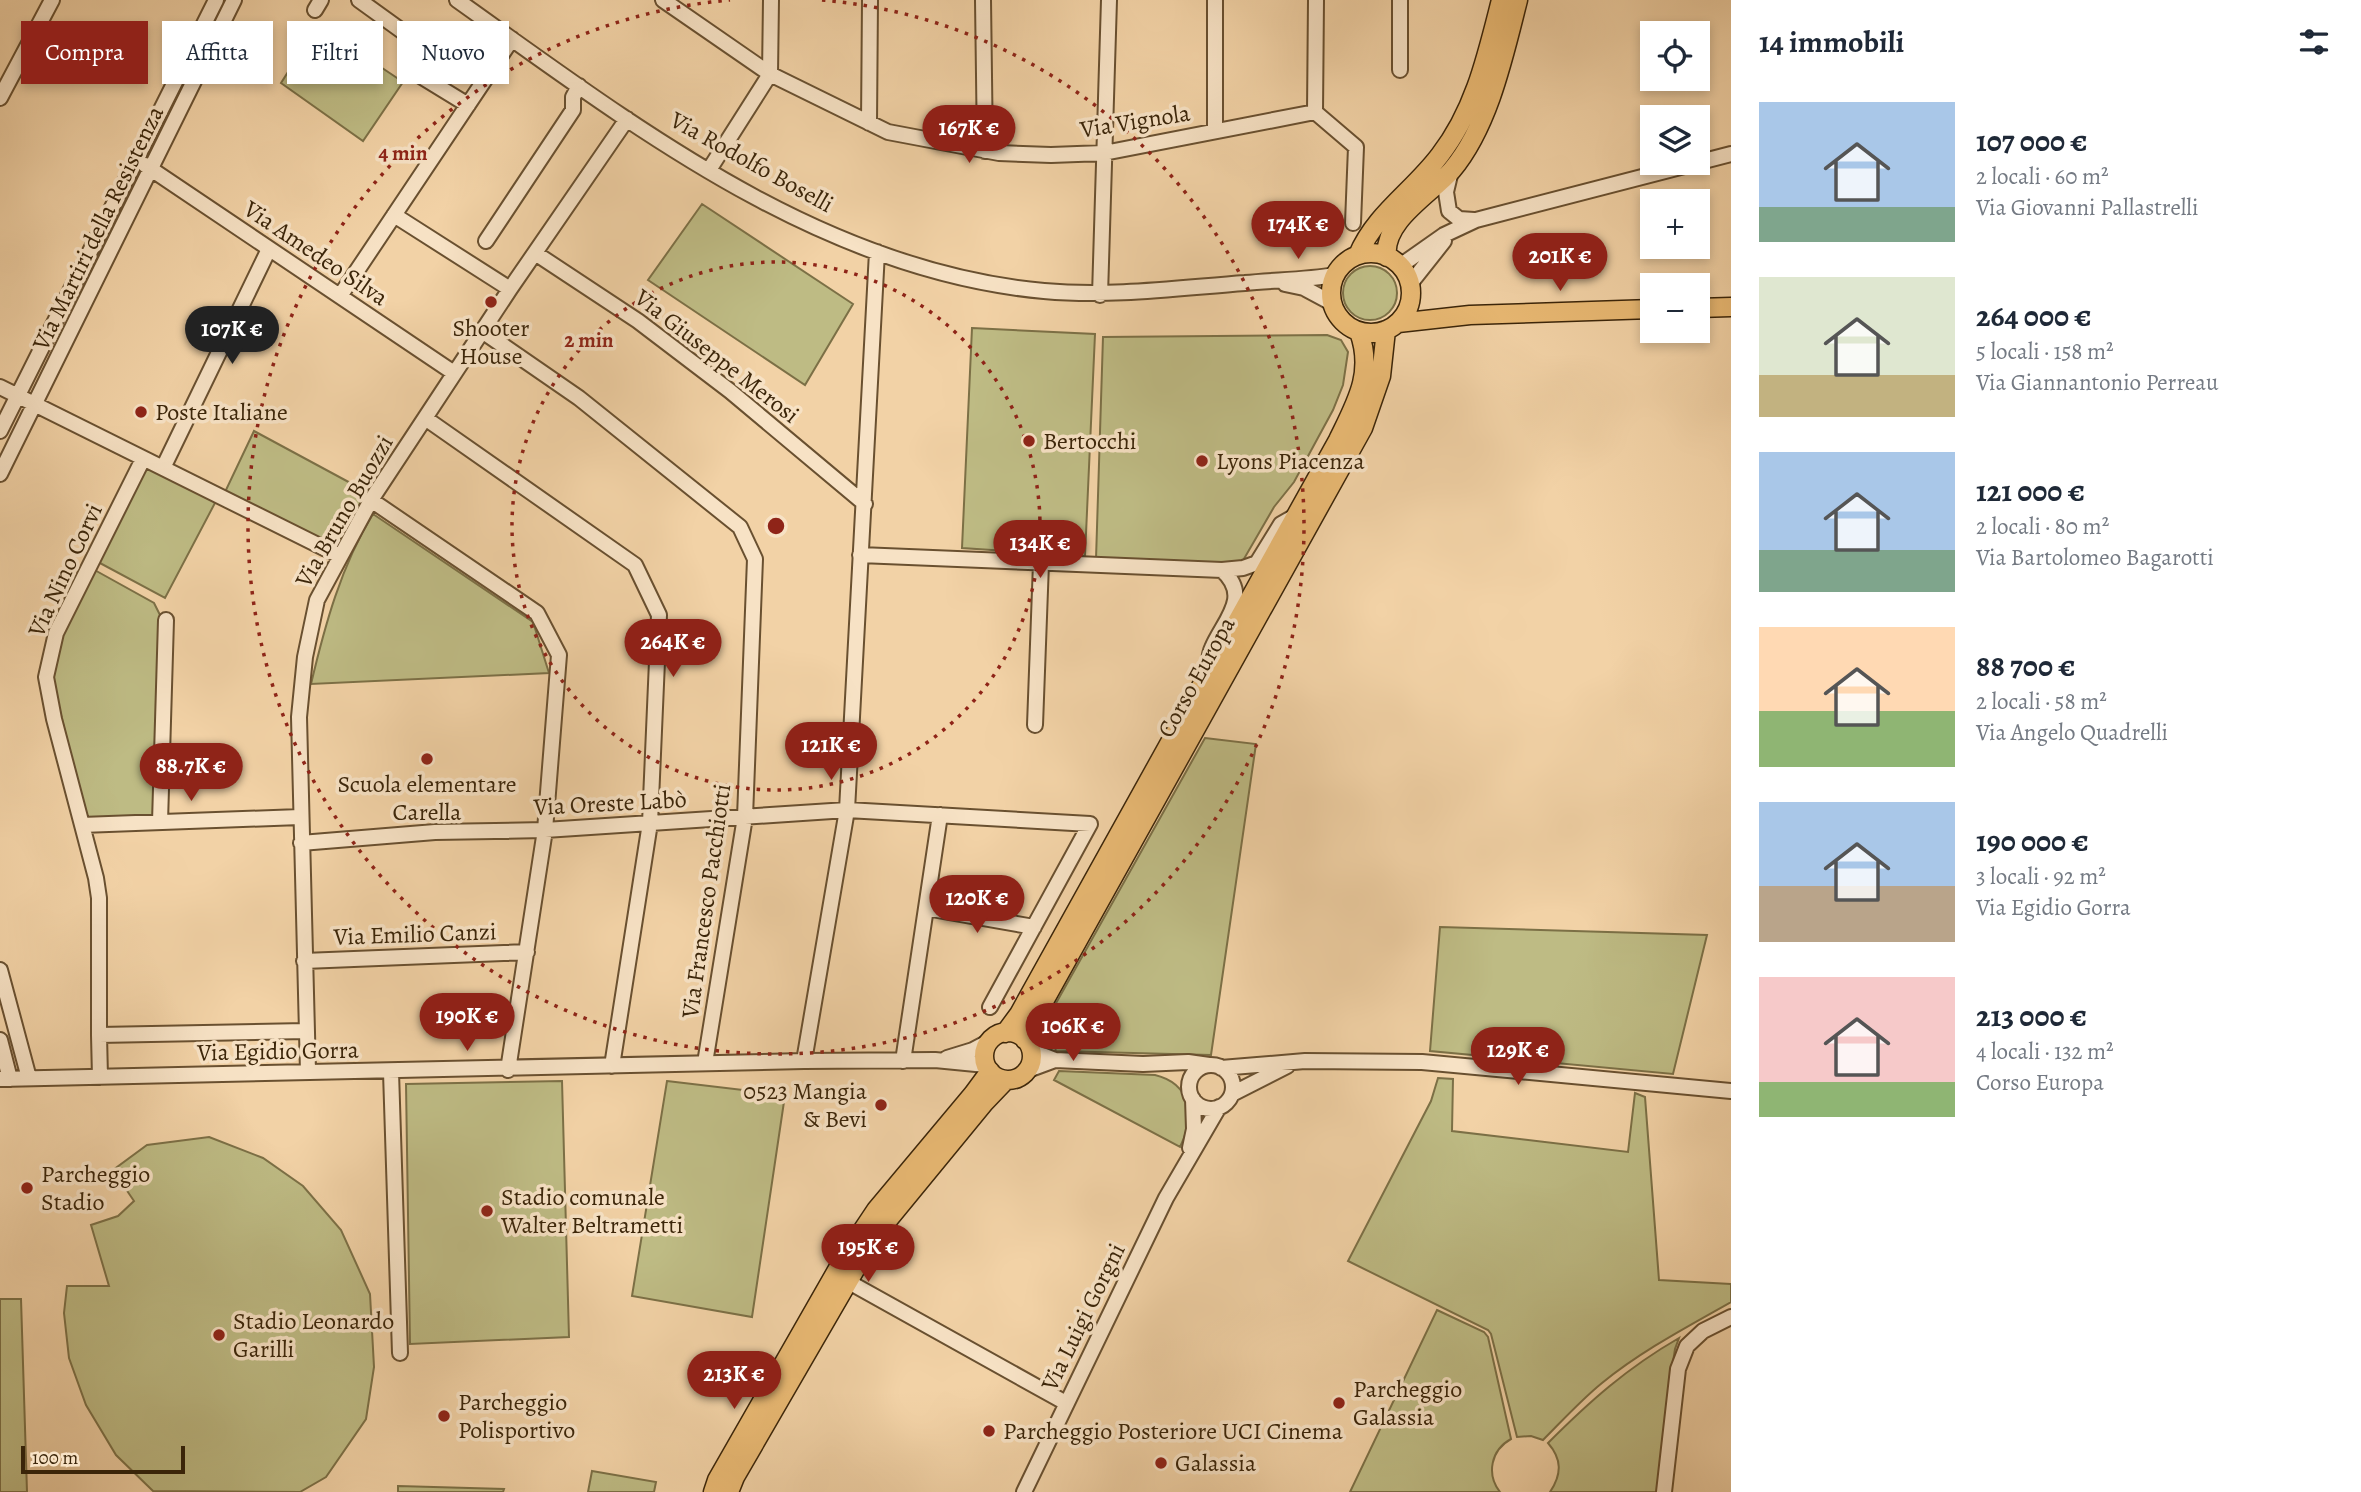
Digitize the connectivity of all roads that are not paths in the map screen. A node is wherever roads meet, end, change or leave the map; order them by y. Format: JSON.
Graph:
{"nodes":[{"id":1,"x":52,"y":0,"type":"edge"},
{"id":2,"x":215,"y":0,"type":"edge"},
{"id":3,"x":234,"y":0,"type":"edge"},
{"id":4,"x":359,"y":0,"type":"edge"},
{"id":5,"x":457,"y":0,"type":"edge"},
{"id":6,"x":663,"y":0,"type":"edge"},
{"id":7,"x":771,"y":0,"type":"edge"},
{"id":8,"x":870,"y":0,"type":"edge"},
{"id":9,"x":983,"y":0,"type":"edge"},
{"id":10,"x":1109,"y":0,"type":"edge"},
{"id":11,"x":1215,"y":0,"type":"edge"},
{"id":12,"x":1317,"y":0,"type":"edge"},
{"id":13,"x":1400,"y":0,"type":"edge"},
{"id":14,"x":1501,"y":0,"type":"edge"},
{"id":15,"x":1518,"y":0,"type":"edge"},
{"id":16,"x":681,"y":6,"type":"edge"},
{"id":17,"x":205,"y":21,"type":"edge"},
{"id":18,"x":224,"y":21,"type":"edge"},
{"id":19,"x":512,"y":39,"type":"junction"},
{"id":20,"x":1400,"y":70,"type":"dead end"},
{"id":21,"x":770,"y":74,"type":"junction"},
{"id":22,"x":174,"y":84,"type":"edge"},
{"id":23,"x":193,"y":84,"type":"edge"},
{"id":24,"x":579,"y":86,"type":"junction"},
{"id":25,"x":0,"y":98,"type":"edge"},
{"id":26,"x":468,"y":105,"type":"junction"},
{"id":27,"x":1315,"y":112,"type":"junction"},
{"id":28,"x":627,"y":119,"type":"junction"},
{"id":29,"x":869,"y":123,"type":"junction"},
{"id":30,"x":1215,"y":131,"type":"junction"},
{"id":31,"x":985,"y":151,"type":"junction"},
{"id":32,"x":1104,"y":153,"type":"junction"},
{"id":33,"x":1731,"y":154,"type":"edge"},
{"id":34,"x":136,"y":159,"type":"junction"},
{"id":35,"x":152,"y":170,"type":"junction"},
{"id":36,"x":709,"y":170,"type":"junction"},
{"id":37,"x":1451,"y":171,"type":"junction"},
{"id":38,"x":394,"y":215,"type":"junction"},
{"id":39,"x":1476,"y":220,"type":"junction"},
{"id":40,"x":1353,"y":223,"type":"dead end"},
{"id":41,"x":1455,"y":230,"type":"junction"},
{"id":42,"x":486,"y":241,"type":"dead end"},
{"id":43,"x":269,"y":248,"type":"junction"},
{"id":44,"x":877,"y":252,"type":"junction"},
{"id":45,"x":535,"y":253,"type":"junction"},
{"id":46,"x":1358,"y":255,"type":"junction"},
{"id":47,"x":1394,"y":261,"type":"junction"},
{"id":48,"x":1335,"y":275,"type":"junction"},
{"id":49,"x":1266,"y":281,"type":"junction"},
{"id":50,"x":510,"y":289,"type":"junction"},
{"id":51,"x":1410,"y":292,"type":"junction"},
{"id":52,"x":1100,"y":295,"type":"junction"},
{"id":53,"x":340,"y":296,"type":"junction"},
{"id":54,"x":1332,"y":303,"type":"junction"},
{"id":55,"x":1731,"y":307,"type":"edge"},
{"id":56,"x":1710,"y":308,"type":"edge"},
{"id":57,"x":1640,"y":309,"type":"edge"},
{"id":58,"x":1470,"y":316,"type":"junction"},
{"id":59,"x":1392,"y":327,"type":"junction"},
{"id":60,"x":482,"y":331,"type":"junction"},
{"id":61,"x":1359,"y":332,"type":"junction"},
{"id":62,"x":454,"y":373,"type":"junction"},
{"id":63,"x":0,"y":387,"type":"edge"},
{"id":64,"x":18,"y":396,"type":"junction"},
{"id":65,"x":36,"y":405,"type":"junction"},
{"id":66,"x":425,"y":418,"type":"junction"},
{"id":67,"x":0,"y":431,"type":"edge"},
{"id":68,"x":143,"y":459,"type":"junction"},
{"id":69,"x":163,"y":468,"type":"junction"},
{"id":70,"x":0,"y":474,"type":"edge"},
{"id":71,"x":370,"y":500,"type":"junction"},
{"id":72,"x":865,"y":504,"type":"junction"},
{"id":73,"x":1295,"y":516,"type":"junction"},
{"id":74,"x":860,"y":555,"type":"junction"},
{"id":75,"x":340,"y":556,"type":"junction"},
{"id":76,"x":1041,"y":563,"type":"junction"},
{"id":77,"x":1222,"y":570,"type":"junction"},
{"id":78,"x":166,"y":620,"type":"dead end"},
{"id":79,"x":1208,"y":673,"type":"junction"},
{"id":80,"x":1035,"y":725,"type":"dead end"},
{"id":81,"x":847,"y":810,"type":"junction"},
{"id":82,"x":940,"y":816,"type":"junction"},
{"id":83,"x":300,"y":817,"type":"junction"},
{"id":84,"x":745,"y":817,"type":"junction"},
{"id":85,"x":160,"y":822,"type":"junction"},
{"id":86,"x":650,"y":824,"type":"junction"},
{"id":87,"x":82,"y":825,"type":"junction"},
{"id":88,"x":545,"y":830,"type":"junction"},
{"id":89,"x":301,"y":843,"type":"junction"},
{"id":90,"x":926,"y":908,"type":"junction"},
{"id":91,"x":1034,"y":927,"type":"junction"},
{"id":92,"x":527,"y":951,"type":"junction"},
{"id":93,"x":304,"y":961,"type":"junction"},
{"id":94,"x":0,"y":970,"type":"edge"},
{"id":95,"x":990,"y":1007,"type":"dead end"},
{"id":96,"x":306,"y":1031,"type":"junction"},
{"id":97,"x":99,"y":1035,"type":"junction"},
{"id":98,"x":998,"y":1037,"type":"junction"},
{"id":99,"x":0,"y":1040,"type":"edge"},
{"id":100,"x":1028,"y":1045,"type":"junction"},
{"id":101,"x":903,"y":1060,"type":"junction"},
{"id":102,"x":935,"y":1060,"type":"junction"},
{"id":103,"x":1055,"y":1060,"type":"junction"},
{"id":104,"x":1305,"y":1061,"type":"junction"},
{"id":105,"x":804,"y":1062,"type":"junction"},
{"id":106,"x":705,"y":1063,"type":"junction"},
{"id":107,"x":1143,"y":1064,"type":"junction"},
{"id":108,"x":612,"y":1066,"type":"junction"},
{"id":109,"x":1215,"y":1066,"type":"junction"},
{"id":110,"x":508,"y":1070,"type":"junction"},
{"id":111,"x":1028,"y":1070,"type":"junction"},
{"id":112,"x":308,"y":1072,"type":"junction"},
{"id":113,"x":391,"y":1072,"type":"junction"},
{"id":114,"x":994,"y":1072,"type":"junction"},
{"id":115,"x":100,"y":1077,"type":"junction"},
{"id":116,"x":29,"y":1078,"type":"junction"},
{"id":117,"x":5,"y":1079,"type":"edge"},
{"id":118,"x":1189,"y":1083,"type":"junction"},
{"id":119,"x":1731,"y":1090,"type":"edge"},
{"id":120,"x":1232,"y":1094,"type":"junction"},
{"id":121,"x":1193,"y":1099,"type":"junction"},
{"id":122,"x":1219,"y":1107,"type":"junction"},
{"id":123,"x":1186,"y":1163,"type":"junction"},
{"id":124,"x":848,"y":1281,"type":"junction"},
{"id":125,"x":1731,"y":1317,"type":"edge"},
{"id":126,"x":400,"y":1353,"type":"dead end"},
{"id":127,"x":1066,"y":1403,"type":"junction"},
{"id":128,"x":713,"y":1492,"type":"edge"},
{"id":129,"x":729,"y":1492,"type":"edge"},
{"id":130,"x":1024,"y":1492,"type":"edge"},
{"id":131,"x":1664,"y":1492,"type":"edge"}],
"edges":[{"from":1,"to":25,"type":"street"},
{"from":2,"to":17,"type":"street","name":"Via Martiri della Resistenza"},
{"from":3,"to":18,"type":"street","name":"Via Martiri della Resistenza"},
{"from":4,"to":26,"type":"street"},
{"from":5,"to":19,"type":"street","name":"Via Rodolfo Boselli"},
{"from":6,"to":16,"type":"street","name":"Via Vignola"},
{"from":7,"to":21,"type":"street"},
{"from":8,"to":29,"type":"street"},
{"from":9,"to":31,"type":"street"},
{"from":10,"to":32,"type":"street"},
{"from":11,"to":30,"type":"street"},
{"from":12,"to":27,"type":"street"},
{"from":13,"to":20,"type":"street"},
{"from":14,"to":46,"type":"main road"},
{"from":15,"to":37,"type":"main road"},
{"from":16,"to":21,"type":"street","name":"Via Vignola"},
{"from":19,"to":24,"type":"street","name":"Via Rodolfo Boselli"},
{"from":19,"to":26,"type":"street"},
{"from":21,"to":29,"type":"street","name":"Via Vignola"},
{"from":21,"to":36,"type":"street"},
{"from":22,"to":34,"type":"street","name":"Via Martiri della Resistenza"},
{"from":23,"to":35,"type":"street","name":"Via Martiri della Resistenza"},
{"from":24,"to":28,"type":"street","name":"Via Rodolfo Boselli"},
{"from":24,"to":42,"type":"street"},
{"from":26,"to":38,"type":"street"},
{"from":27,"to":30,"type":"street","name":"Via Vignola"},
{"from":27,"to":40,"type":"street"},
{"from":28,"to":36,"type":"street","name":"Via Rodolfo Boselli"},
{"from":28,"to":45,"type":"street","name":"Via Bruno Buozzi"},
{"from":29,"to":31,"type":"street","name":"Via Vignola"},
{"from":30,"to":32,"type":"street","name":"Via Vignola"},
{"from":31,"to":32,"type":"street","name":"Via Vignola"},
{"from":32,"to":52,"type":"street"},
{"from":33,"to":39,"type":"street"},
{"from":34,"to":35,"type":"street","name":"Via Amedeo Silva"},
{"from":34,"to":64,"type":"street","name":"Via Martiri della Resistenza"},
{"from":35,"to":43,"type":"street","name":"Via Amedeo Silva"},
{"from":35,"to":65,"type":"street","name":"Via Martiri della Resistenza"},
{"from":36,"to":44,"type":"street","name":"Via Rodolfo Boselli"},
{"from":37,"to":39,"type":"street"},
{"from":37,"to":47,"type":"main road"},
{"from":38,"to":50,"type":"street"},
{"from":38,"to":53,"type":"street"},
{"from":39,"to":41,"type":"street"},
{"from":41,"to":47,"type":"street"},
{"from":41,"to":51,"type":"street"},
{"from":43,"to":53,"type":"street","name":"Via Amedeo Silva"},
{"from":43,"to":69,"type":"street"},
{"from":44,"to":52,"type":"street","name":"Via Rodolfo Boselli"},
{"from":44,"to":72,"type":"street"},
{"from":45,"to":50,"type":"street","name":"Via Bruno Buozzi"},
{"from":45,"to":72,"type":"street","name":"Via Giuseppe Merosi"},
{"from":46,"to":47,"type":"main road"},
{"from":46,"to":48,"type":"main road"},
{"from":47,"to":51,"type":"main road"},
{"from":48,"to":49,"type":"street","name":"Via Rodolfo Boselli"},
{"from":48,"to":54,"type":"main road"},
{"from":49,"to":52,"type":"street","name":"Via Rodolfo Boselli"},
{"from":49,"to":54,"type":"street","name":"Via Rodolfo Boselli"},
{"from":50,"to":60,"type":"street","name":"Via Bruno Buozzi"},
{"from":51,"to":58,"type":"main road"},
{"from":51,"to":59,"type":"main road"},
{"from":53,"to":62,"type":"street","name":"Via Amedeo Silva"},
{"from":54,"to":61,"type":"main road","name":"Via Rodolfo Boselli"},
{"from":55,"to":56,"type":"main road"},
{"from":57,"to":58,"type":"main road"},
{"from":58,"to":59,"type":"main road"},
{"from":59,"to":61,"type":"main road"},
{"from":59,"to":100,"type":"main road","name":"Corso Europa"},
{"from":60,"to":62,"type":"street","name":"Via Bruno Buozzi"},
{"from":60,"to":84,"type":"street","name":"Via Francesco Pacchiotti"},
{"from":61,"to":73,"type":"main road","name":"Corso Europa"},
{"from":62,"to":66,"type":"street","name":"Via Bruno Buozzi"},
{"from":63,"to":64,"type":"street"},
{"from":64,"to":65,"type":"street"},
{"from":64,"to":67,"type":"street","name":"Via Martiri della Resistenza"},
{"from":65,"to":68,"type":"street"},
{"from":65,"to":70,"type":"street","name":"Via Martiri della Resistenza"},
{"from":66,"to":71,"type":"street","name":"Via Bruno Buozzi"},
{"from":66,"to":86,"type":"street"},
{"from":68,"to":69,"type":"street"},
{"from":68,"to":87,"type":"street","name":"Via Nino Corvi"},
{"from":69,"to":75,"type":"street"},
{"from":71,"to":75,"type":"street","name":"Via Bruno Buozzi"},
{"from":71,"to":88,"type":"street"},
{"from":72,"to":74,"type":"street"},
{"from":73,"to":77,"type":"street"},
{"from":73,"to":79,"type":"main road","name":"Corso Europa"},
{"from":74,"to":76,"type":"street"},
{"from":74,"to":81,"type":"street"},
{"from":75,"to":83,"type":"street","name":"Via Bruno Buozzi"},
{"from":76,"to":77,"type":"street"},
{"from":76,"to":80,"type":"street"},
{"from":77,"to":79,"type":"street"},
{"from":78,"to":85,"type":"street"},
{"from":79,"to":98,"type":"main road","name":"Corso Europa"},
{"from":81,"to":82,"type":"street","name":"Via Oreste Labò"},
{"from":81,"to":84,"type":"street","name":"Via Oreste Labò"},
{"from":81,"to":105,"type":"street"},
{"from":82,"to":90,"type":"street"},
{"from":82,"to":91,"type":"street","name":"Via Oreste Labò"},
{"from":83,"to":85,"type":"street"},
{"from":83,"to":89,"type":"street","name":"Via Bruno Buozzi"},
{"from":84,"to":86,"type":"street","name":"Via Oreste Labò"},
{"from":84,"to":106,"type":"street","name":"Via Francesco Pacchiotti"},
{"from":85,"to":87,"type":"street"},
{"from":86,"to":88,"type":"street","name":"Via Oreste Labò"},
{"from":86,"to":108,"type":"street"},
{"from":87,"to":97,"type":"street","name":"Via Nino Corvi"},
{"from":88,"to":89,"type":"street","name":"Via Oreste Labò"},
{"from":88,"to":92,"type":"street"},
{"from":89,"to":93,"type":"street","name":"Via Bruno Buozzi"},
{"from":90,"to":91,"type":"street"},
{"from":90,"to":101,"type":"street"},
{"from":91,"to":95,"type":"street"},
{"from":92,"to":93,"type":"street","name":"Via Emilio Canzi"},
{"from":92,"to":110,"type":"street"},
{"from":93,"to":96,"type":"street","name":"Via Bruno Buozzi"},
{"from":94,"to":116,"type":"street"},
{"from":96,"to":97,"type":"street"},
{"from":96,"to":112,"type":"street","name":"Via Bruno Buozzi"},
{"from":97,"to":115,"type":"street"},
{"from":98,"to":100,"type":"main road"},
{"from":98,"to":102,"type":"street","name":"Via Egidio Gorra"},
{"from":98,"to":114,"type":"main road","name":"Corso Europa"},
{"from":99,"to":117,"type":"street"},
{"from":100,"to":103,"type":"street"},
{"from":100,"to":111,"type":"main road","name":"Corso Europa"},
{"from":101,"to":102,"type":"street","name":"Via Egidio Gorra"},
{"from":101,"to":105,"type":"street","name":"Via Egidio Gorra"},
{"from":102,"to":114,"type":"street","name":"Via Egidio Gorra"},
{"from":103,"to":107,"type":"street"},
{"from":103,"to":111,"type":"street"},
{"from":104,"to":109,"type":"street"},
{"from":104,"to":119,"type":"street"},
{"from":104,"to":120,"type":"street"},
{"from":105,"to":106,"type":"street","name":"Via Egidio Gorra"},
{"from":106,"to":108,"type":"street","name":"Via Egidio Gorra"},
{"from":107,"to":109,"type":"street"},
{"from":107,"to":118,"type":"street"},
{"from":108,"to":110,"type":"street","name":"Via Egidio Gorra"},
{"from":109,"to":118,"type":"street"},
{"from":109,"to":120,"type":"street"},
{"from":110,"to":113,"type":"street","name":"Via Egidio Gorra"},
{"from":111,"to":114,"type":"main road","name":"Corso Europa"},
{"from":112,"to":113,"type":"street","name":"Via Egidio Gorra"},
{"from":112,"to":115,"type":"street","name":"Via Egidio Gorra"},
{"from":113,"to":126,"type":"street"},
{"from":114,"to":124,"type":"main road","name":"Corso Europa"},
{"from":114,"to":128,"type":"main road","name":"Corso Europa"},
{"from":115,"to":116,"type":"street","name":"Via Egidio Gorra"},
{"from":116,"to":117,"type":"street","name":"Via Egidio Gorra"},
{"from":118,"to":121,"type":"street"},
{"from":120,"to":122,"type":"street"},
{"from":121,"to":122,"type":"street"},
{"from":121,"to":123,"type":"street","name":"Via Luigi Gorgni"},
{"from":122,"to":123,"type":"street","name":"Via Luigi Gorgni"},
{"from":123,"to":127,"type":"street","name":"Via Luigi Gorgni"},
{"from":124,"to":127,"type":"street"},
{"from":124,"to":129,"type":"main road","name":"Corso Europa"},
{"from":125,"to":131,"type":"street"},
{"from":127,"to":130,"type":"street","name":"Via Luigi Gorgni"}]}
